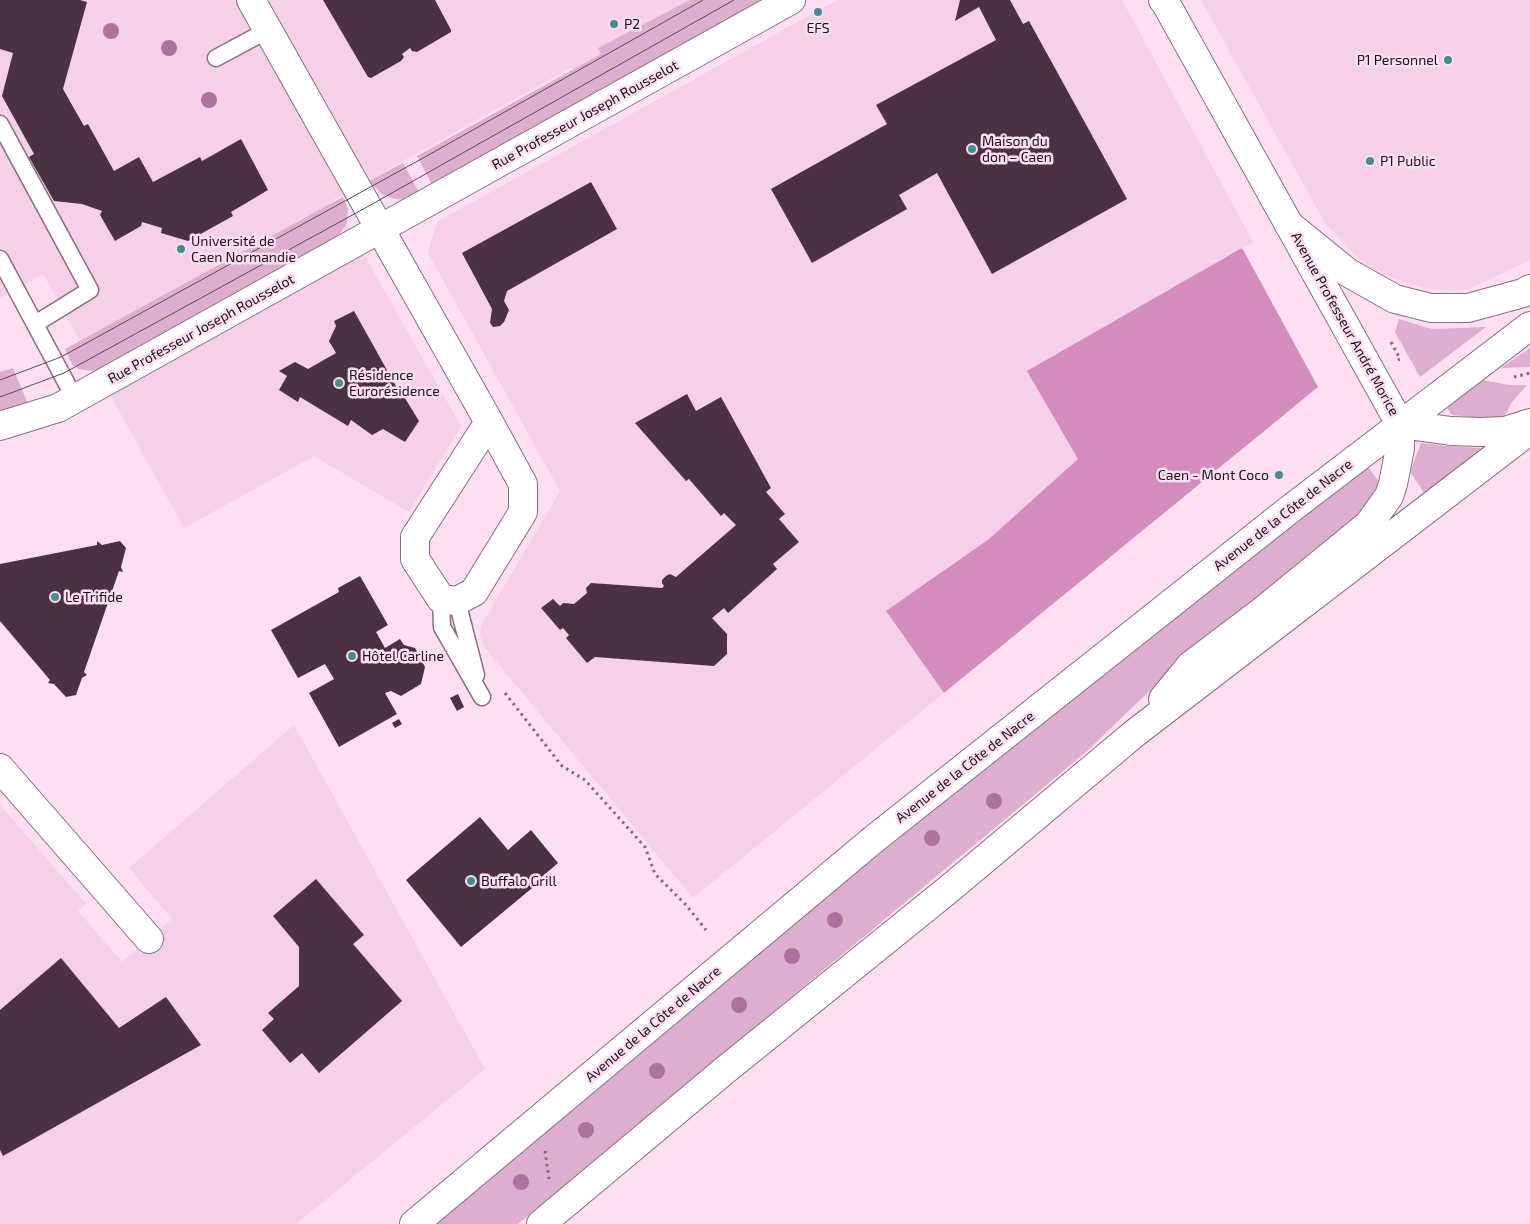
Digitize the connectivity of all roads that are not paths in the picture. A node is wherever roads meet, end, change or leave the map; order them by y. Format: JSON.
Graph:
{"nodes":[{"id":1,"x":251,"y":0,"type":"edge"},
{"id":2,"x":791,"y":0,"type":"edge"},
{"id":3,"x":1164,"y":1,"type":"edge"},
{"id":4,"x":268,"y":30,"type":"junction"},
{"id":5,"x":216,"y":58,"type":"dead end"},
{"id":6,"x":0,"y":124,"type":"edge"},
{"id":7,"x":1289,"y":225,"type":"junction"},
{"id":8,"x":380,"y":229,"type":"junction"},
{"id":9,"x":0,"y":259,"type":"edge"},
{"id":10,"x":1530,"y":289,"type":"edge"},
{"id":11,"x":35,"y":324,"type":"junction"},
{"id":12,"x":1530,"y":326,"type":"edge"},
{"id":13,"x":75,"y":399,"type":"junction"},
{"id":14,"x":489,"y":422,"type":"junction"},
{"id":15,"x":1530,"y":423,"type":"edge"},
{"id":16,"x":1400,"y":424,"type":"junction"},
{"id":17,"x":0,"y":426,"type":"edge"},
{"id":18,"x":1530,"y":430,"type":"edge"},
{"id":19,"x":449,"y":600,"type":"junction"},
{"id":20,"x":1135,"y":734,"type":"junction"},
{"id":21,"x":0,"y":768,"type":"edge"},
{"id":22,"x":149,"y":939,"type":"dead end"},
{"id":23,"x":414,"y":1224,"type":"edge"},
{"id":24,"x":541,"y":1224,"type":"edge"}],
"edges":[{"from":1,"to":4,"type":"main road"},
{"from":2,"to":8,"type":"main road","name":"Rue Professeur Joseph Rousselot"},
{"from":3,"to":7,"type":"main road","name":"Avenue Professeur André Morice"},
{"from":4,"to":5,"type":"lane"},
{"from":4,"to":8,"type":"main road"},
{"from":6,"to":11,"type":"lane"},
{"from":7,"to":10,"type":"main road"},
{"from":7,"to":16,"type":"main road","name":"Avenue Professeur André Morice"},
{"from":8,"to":13,"type":"main road","name":"Rue Professeur Joseph Rousselot"},
{"from":8,"to":14,"type":"main road"},
{"from":9,"to":11,"type":"lane"},
{"from":11,"to":13,"type":"lane"},
{"from":12,"to":16,"type":"main road","name":"Avenue de la Côte de Nacre"},
{"from":13,"to":17,"type":"main road","name":"Rue Professeur Joseph Rousselot"},
{"from":14,"to":19,"type":"main road"},
{"from":14,"to":19,"type":"main road"},
{"from":15,"to":16,"type":"main road"},
{"from":16,"to":20,"type":"main road"},
{"from":16,"to":23,"type":"main road","name":"Avenue de la Côte de Nacre"},
{"from":18,"to":20,"type":"main road"},
{"from":19,"to":19,"type":"lane"},
{"from":20,"to":24,"type":"main road"},
{"from":21,"to":22,"type":"main road"}]}
